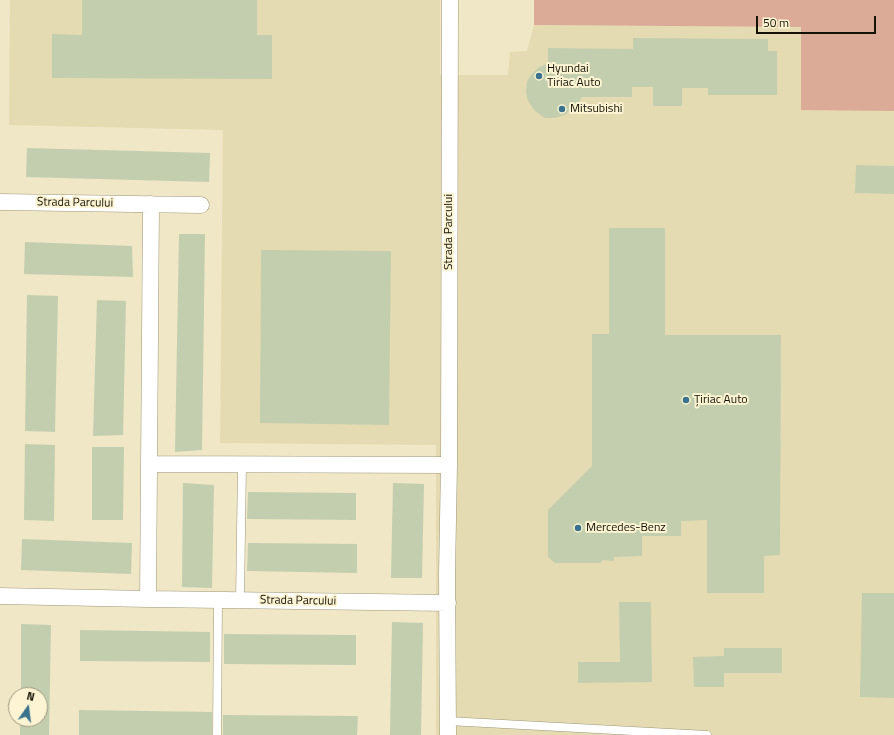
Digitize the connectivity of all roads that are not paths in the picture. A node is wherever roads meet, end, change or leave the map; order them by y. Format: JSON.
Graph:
{"nodes":[{"id":1,"x":450,"y":0,"type":"edge"},
{"id":2,"x":0,"y":202,"type":"edge"},
{"id":3,"x":151,"y":204,"type":"junction"},
{"id":4,"x":201,"y":205,"type":"dead end"},
{"id":5,"x":150,"y":464,"type":"junction"},
{"id":6,"x":242,"y":464,"type":"junction"},
{"id":7,"x":449,"y":465,"type":"junction"},
{"id":8,"x":0,"y":596,"type":"edge"},
{"id":9,"x":148,"y":599,"type":"junction"},
{"id":10,"x":218,"y":600,"type":"junction"},
{"id":11,"x":240,"y":600,"type":"junction"},
{"id":12,"x":448,"y":602,"type":"junction"},
{"id":13,"x":448,"y":728,"type":"edge"},
{"id":14,"x":217,"y":735,"type":"edge"},
{"id":15,"x":691,"y":735,"type":"edge"},
{"id":16,"x":707,"y":735,"type":"edge"}],
"edges":[{"from":1,"to":7,"type":"street","name":"Strada Parcului"},
{"from":2,"to":3,"type":"street","name":"Strada Parcului"},
{"from":3,"to":4,"type":"street","name":"Strada Parcului"},
{"from":3,"to":5,"type":"street"},
{"from":5,"to":6,"type":"street"},
{"from":5,"to":9,"type":"street"},
{"from":6,"to":7,"type":"street"},
{"from":6,"to":11,"type":"lane"},
{"from":7,"to":12,"type":"street","name":"Strada Parcului"},
{"from":8,"to":9,"type":"street","name":"Strada Parcului"},
{"from":9,"to":10,"type":"street","name":"Strada Parcului"},
{"from":10,"to":11,"type":"street","name":"Strada Parcului"},
{"from":10,"to":14,"type":"lane"},
{"from":11,"to":12,"type":"street","name":"Strada Parcului"},
{"from":12,"to":13,"type":"street","name":"Strada Parcului"},
{"from":13,"to":15,"type":"lane"},
{"from":15,"to":16,"type":"lane"}]}
